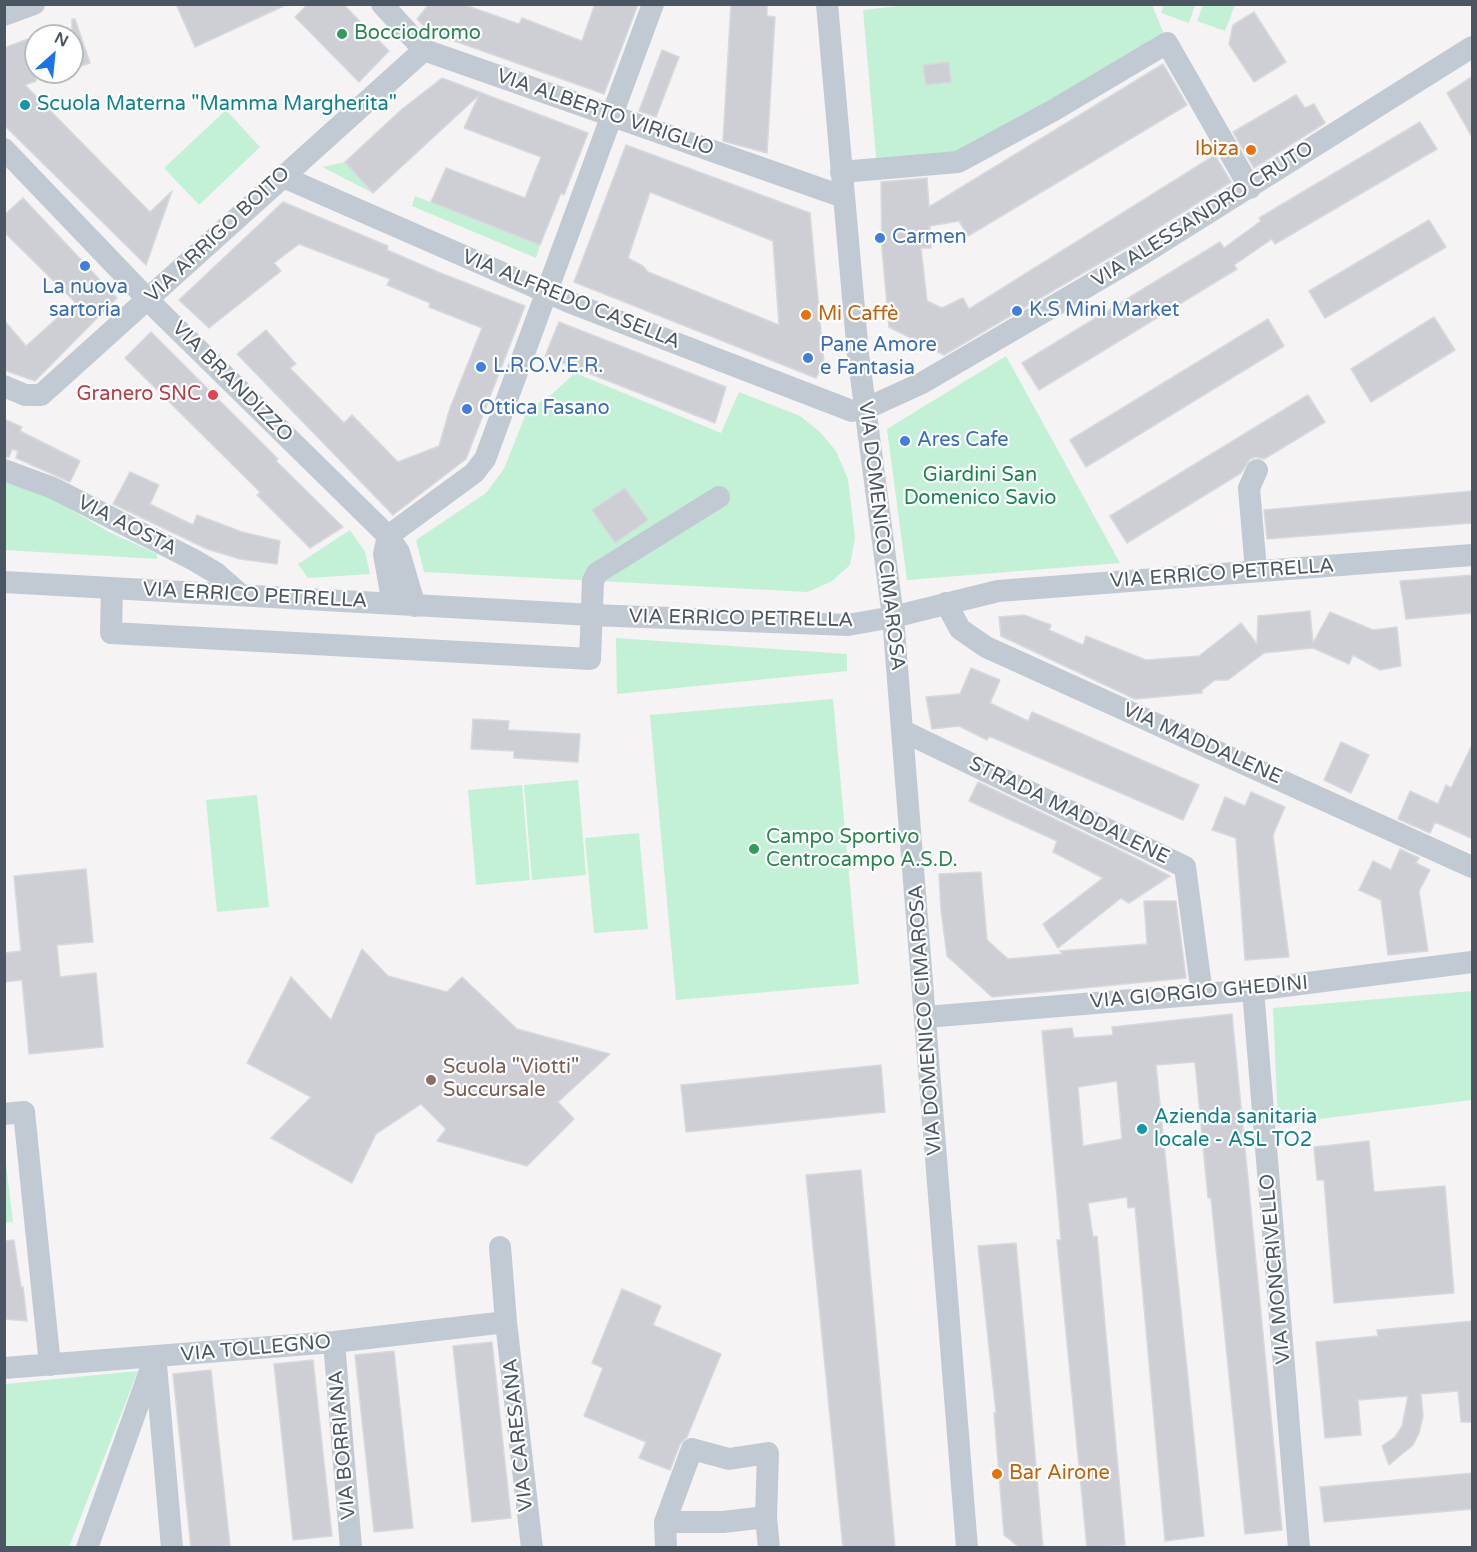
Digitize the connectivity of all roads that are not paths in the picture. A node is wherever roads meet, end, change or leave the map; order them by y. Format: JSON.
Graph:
{"nodes":[{"id":1,"x":34,"y":4,"type":"edge"},
{"id":2,"x":382,"y":4,"type":"edge"},
{"id":3,"x":653,"y":4,"type":"edge"},
{"id":4,"x":827,"y":4,"type":"edge"},
{"id":5,"x":4,"y":15,"type":"edge"},
{"id":6,"x":1473,"y":46,"type":"edge"},
{"id":7,"x":424,"y":50,"type":"junction"},
{"id":8,"x":610,"y":115,"type":"junction"},
{"id":9,"x":4,"y":149,"type":"edge"},
{"id":10,"x":841,"y":171,"type":"junction"},
{"id":11,"x":281,"y":177,"type":"junction"},
{"id":12,"x":1251,"y":188,"type":"junction"},
{"id":13,"x":844,"y":197,"type":"junction"},
{"id":14,"x":545,"y":292,"type":"junction"},
{"id":15,"x":149,"y":300,"type":"junction"},
{"id":16,"x":4,"y":386,"type":"edge"},
{"id":17,"x":865,"y":410,"type":"junction"},
{"id":18,"x":4,"y":470,"type":"edge"},
{"id":19,"x":1257,"y":470,"type":"dead end"},
{"id":20,"x":719,"y":497,"type":"dead end"},
{"id":21,"x":388,"y":536,"type":"junction"},
{"id":22,"x":1473,"y":555,"type":"edge"},
{"id":23,"x":1256,"y":572,"type":"junction"},
{"id":24,"x":4,"y":582,"type":"edge"},
{"id":25,"x":112,"y":588,"type":"junction"},
{"id":26,"x":241,"y":595,"type":"junction"},
{"id":27,"x":946,"y":603,"type":"junction"},
{"id":28,"x":393,"y":604,"type":"junction"},
{"id":29,"x":415,"y":606,"type":"junction"},
{"id":30,"x":592,"y":615,"type":"junction"},
{"id":31,"x":893,"y":617,"type":"junction"},
{"id":32,"x":903,"y":731,"type":"junction"},
{"id":33,"x":1473,"y":867,"type":"edge"},
{"id":34,"x":1473,"y":962,"type":"edge"},
{"id":35,"x":1253,"y":990,"type":"junction"},
{"id":36,"x":1202,"y":994,"type":"junction"},
{"id":37,"x":926,"y":1017,"type":"junction"},
{"id":38,"x":14,"y":1113,"type":"edge"},
{"id":39,"x":500,"y":1247,"type":"dead end"},
{"id":40,"x":506,"y":1322,"type":"junction"},
{"id":41,"x":334,"y":1342,"type":"junction"},
{"id":42,"x":155,"y":1357,"type":"junction"},
{"id":43,"x":50,"y":1365,"type":"junction"},
{"id":44,"x":4,"y":1368,"type":"edge"},
{"id":45,"x":766,"y":1516,"type":"junction"},
{"id":46,"x":665,"y":1522,"type":"junction"},
{"id":47,"x":87,"y":1548,"type":"edge"},
{"id":48,"x":172,"y":1548,"type":"edge"},
{"id":49,"x":351,"y":1548,"type":"edge"},
{"id":50,"x":531,"y":1548,"type":"edge"},
{"id":51,"x":666,"y":1548,"type":"edge"},
{"id":52,"x":769,"y":1548,"type":"edge"},
{"id":53,"x":967,"y":1548,"type":"edge"},
{"id":54,"x":1299,"y":1548,"type":"edge"}],
"edges":[{"from":1,"to":5,"type":"street"},
{"from":2,"to":7,"type":"street","name":"VIA ALBERTO VIRIGLIO"},
{"from":3,"to":8,"type":"street"},
{"from":4,"to":10,"type":"street","name":"VIA DOMENICO CIMAROSA"},
{"from":6,"to":12,"type":"street","name":"VIA ALESSANDRO CRUTO"},
{"from":7,"to":8,"type":"street","name":"VIA ALBERTO VIRIGLIO"},
{"from":7,"to":11,"type":"street","name":"VIA ARRIGO BOITO"},
{"from":8,"to":13,"type":"street","name":"VIA ALBERTO VIRIGLIO"},
{"from":8,"to":14,"type":"street"},
{"from":9,"to":15,"type":"street","name":"VIA BRANDIZZO"},
{"from":10,"to":12,"type":"street"},
{"from":10,"to":13,"type":"street","name":"VIA DOMENICO CIMAROSA"},
{"from":11,"to":14,"type":"street","name":"VIA ALFREDO CASELLA"},
{"from":11,"to":15,"type":"street","name":"VIA ARRIGO BOITO"},
{"from":12,"to":17,"type":"street","name":"VIA ALESSANDRO CRUTO"},
{"from":13,"to":17,"type":"street","name":"VIA DOMENICO CIMAROSA"},
{"from":14,"to":17,"type":"street","name":"VIA ALFREDO CASELLA"},
{"from":14,"to":21,"type":"street"},
{"from":15,"to":16,"type":"street","name":"VIA ARRIGO BOITO"},
{"from":15,"to":21,"type":"street","name":"VIA BRANDIZZO"},
{"from":17,"to":31,"type":"street","name":"VIA DOMENICO CIMAROSA"},
{"from":18,"to":26,"type":"street","name":"VIA AOSTA"},
{"from":19,"to":23,"type":"street"},
{"from":20,"to":30,"type":"street"},
{"from":21,"to":28,"type":"street"},
{"from":21,"to":29,"type":"street","name":"VIA BRANDIZZO"},
{"from":22,"to":23,"type":"street","name":"VIA ERRICO PETRELLA"},
{"from":23,"to":27,"type":"street","name":"VIA ERRICO PETRELLA"},
{"from":24,"to":25,"type":"street","name":"VIA ERRICO PETRELLA"},
{"from":25,"to":26,"type":"street","name":"VIA ERRICO PETRELLA"},
{"from":25,"to":30,"type":"street"},
{"from":26,"to":28,"type":"street","name":"VIA ERRICO PETRELLA"},
{"from":27,"to":31,"type":"street","name":"VIA ERRICO PETRELLA"},
{"from":27,"to":33,"type":"street","name":"VIA MADDALENE"},
{"from":28,"to":29,"type":"street","name":"VIA ERRICO PETRELLA"},
{"from":29,"to":30,"type":"street","name":"VIA ERRICO PETRELLA"},
{"from":30,"to":31,"type":"street","name":"VIA ERRICO PETRELLA"},
{"from":31,"to":32,"type":"street","name":"VIA DOMENICO CIMAROSA"},
{"from":32,"to":36,"type":"street","name":"STRADA MADDALENE"},
{"from":32,"to":37,"type":"street","name":"VIA DOMENICO CIMAROSA"},
{"from":34,"to":35,"type":"street","name":"VIA GIORGIO GHEDINI"},
{"from":35,"to":36,"type":"street","name":"VIA GIORGIO GHEDINI"},
{"from":35,"to":54,"type":"street","name":"VIA MONCRIVELLO"},
{"from":36,"to":37,"type":"street","name":"VIA GIORGIO GHEDINI"},
{"from":37,"to":53,"type":"street","name":"VIA DOMENICO CIMAROSA"},
{"from":38,"to":43,"type":"street"},
{"from":39,"to":40,"type":"street","name":"VIA CARESANA"},
{"from":40,"to":41,"type":"street","name":"VIA TOLLEGNO"},
{"from":40,"to":50,"type":"street","name":"VIA CARESANA"},
{"from":41,"to":42,"type":"street","name":"VIA TOLLEGNO"},
{"from":41,"to":49,"type":"street","name":"VIA BORRIANA"},
{"from":42,"to":43,"type":"street","name":"VIA TOLLEGNO"},
{"from":42,"to":47,"type":"street"},
{"from":42,"to":48,"type":"street"},
{"from":43,"to":44,"type":"street","name":"VIA TOLLEGNO"},
{"from":45,"to":46,"type":"street"},
{"from":45,"to":46,"type":"street"},
{"from":45,"to":52,"type":"street"},
{"from":46,"to":51,"type":"street"}]}
